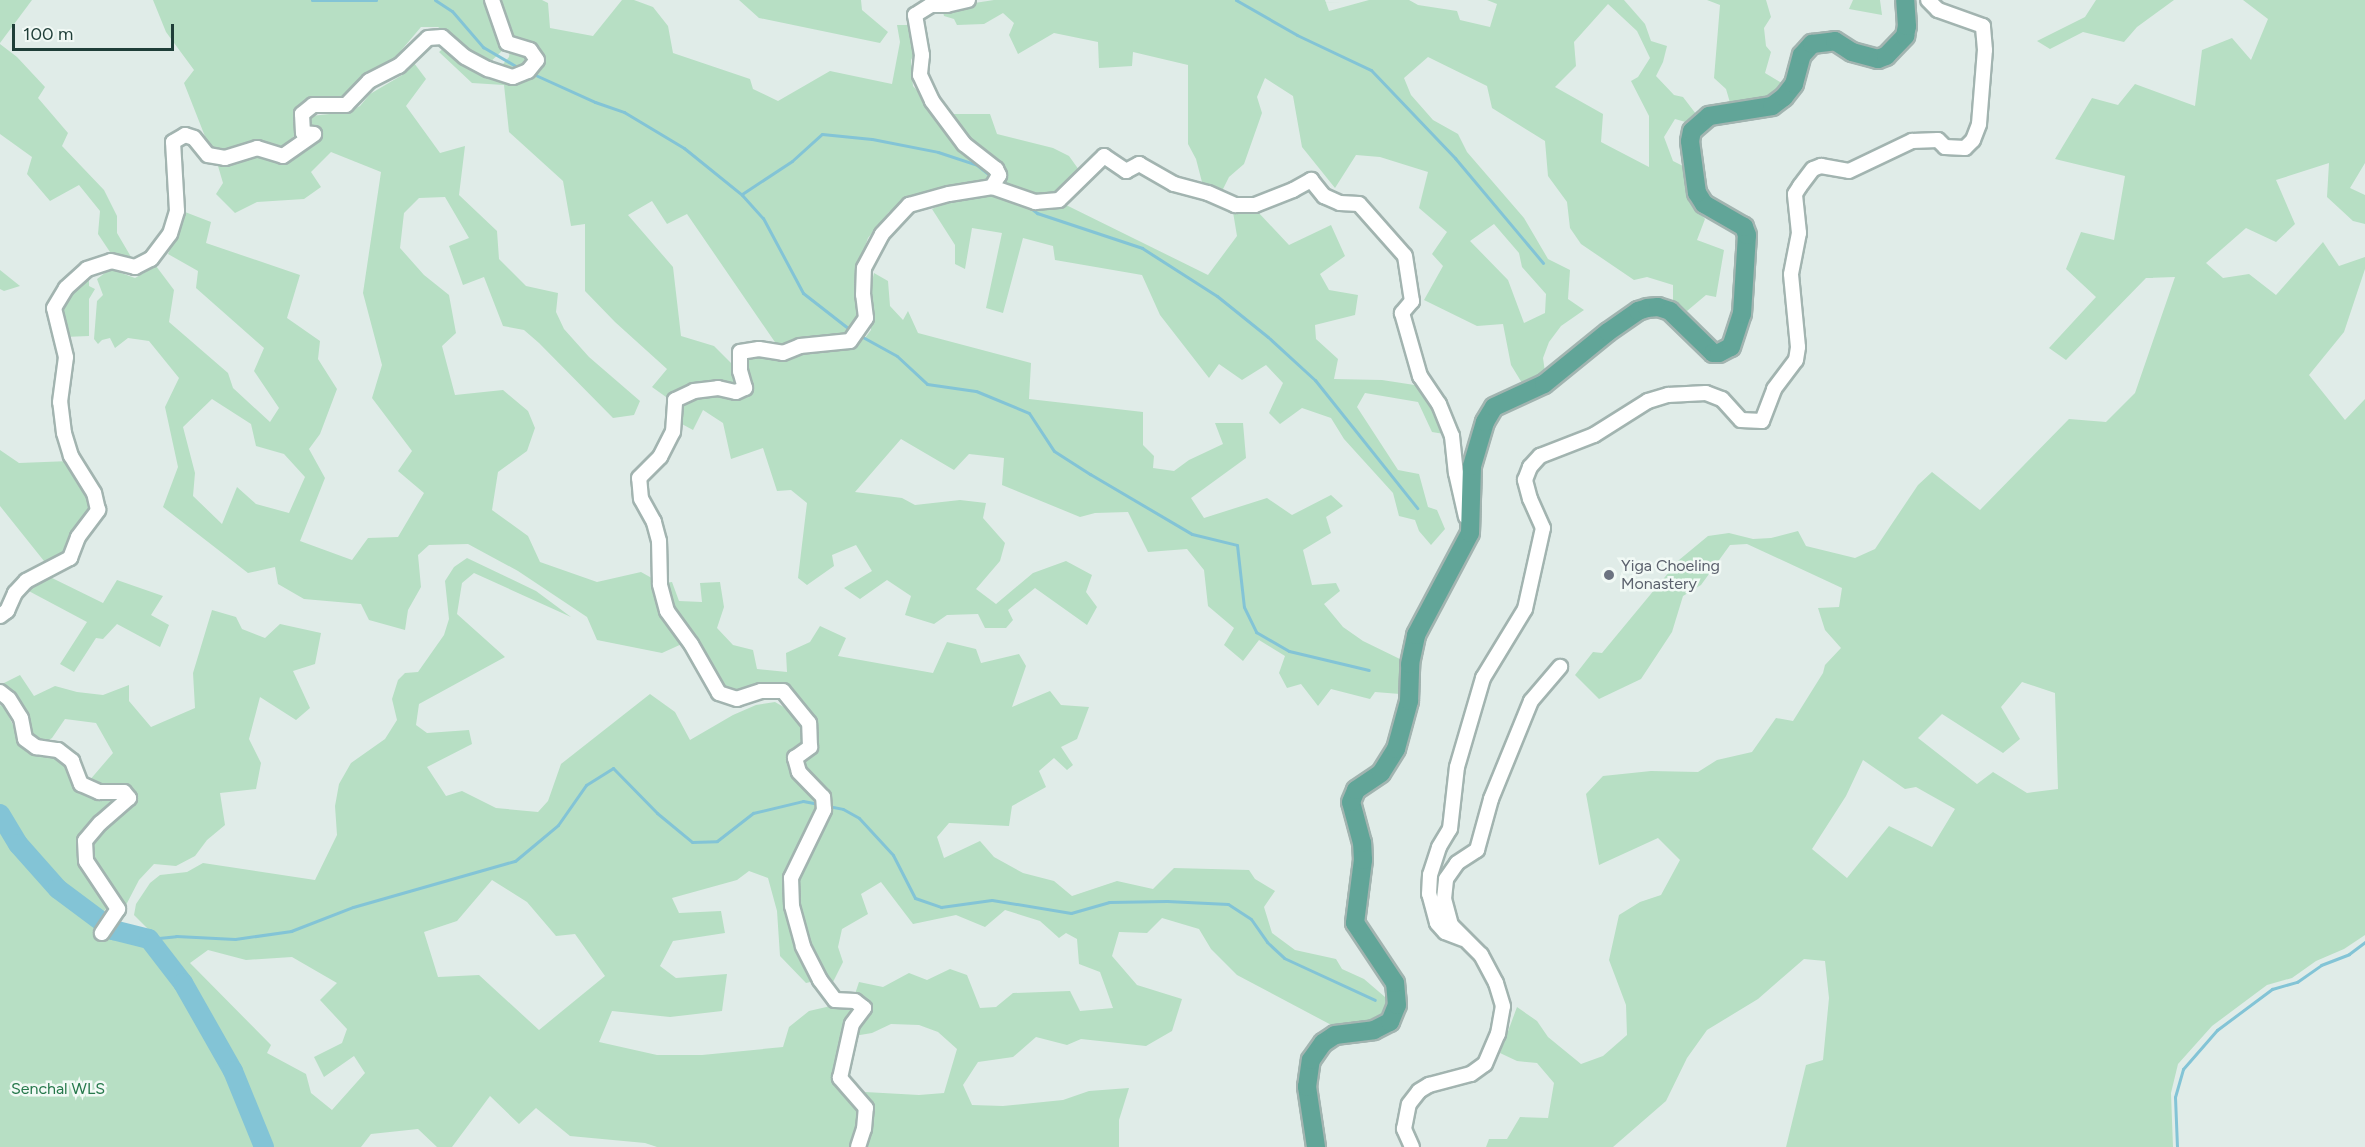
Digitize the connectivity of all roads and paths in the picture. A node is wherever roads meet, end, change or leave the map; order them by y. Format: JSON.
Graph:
{"nodes":[{"id":1,"x":492,"y":0,"type":"edge"},
{"id":2,"x":968,"y":0,"type":"edge"},
{"id":3,"x":1905,"y":0,"type":"edge"},
{"id":4,"x":1928,"y":0,"type":"edge"},
{"id":5,"x":992,"y":187,"type":"junction"},
{"id":6,"x":1470,"y":533,"type":"junction"},
{"id":7,"x":0,"y":616,"type":"edge"},
{"id":8,"x":1560,"y":667,"type":"dead end"},
{"id":9,"x":0,"y":692,"type":"edge"},
{"id":10,"x":102,"y":933,"type":"dead end"},
{"id":11,"x":1463,"y":939,"type":"junction"},
{"id":12,"x":858,"y":1147,"type":"edge"},
{"id":13,"x":1316,"y":1147,"type":"edge"},
{"id":14,"x":1412,"y":1147,"type":"edge"}],
"edges":[{"from":1,"to":7,"type":"street"},
{"from":2,"to":5,"type":"street"},
{"from":3,"to":6,"type":"main road"},
{"from":4,"to":11,"type":"street"},
{"from":5,"to":6,"type":"street"},
{"from":5,"to":12,"type":"street"},
{"from":6,"to":13,"type":"main road"},
{"from":8,"to":11,"type":"street"},
{"from":9,"to":10,"type":"street"},
{"from":11,"to":14,"type":"street"}]}
